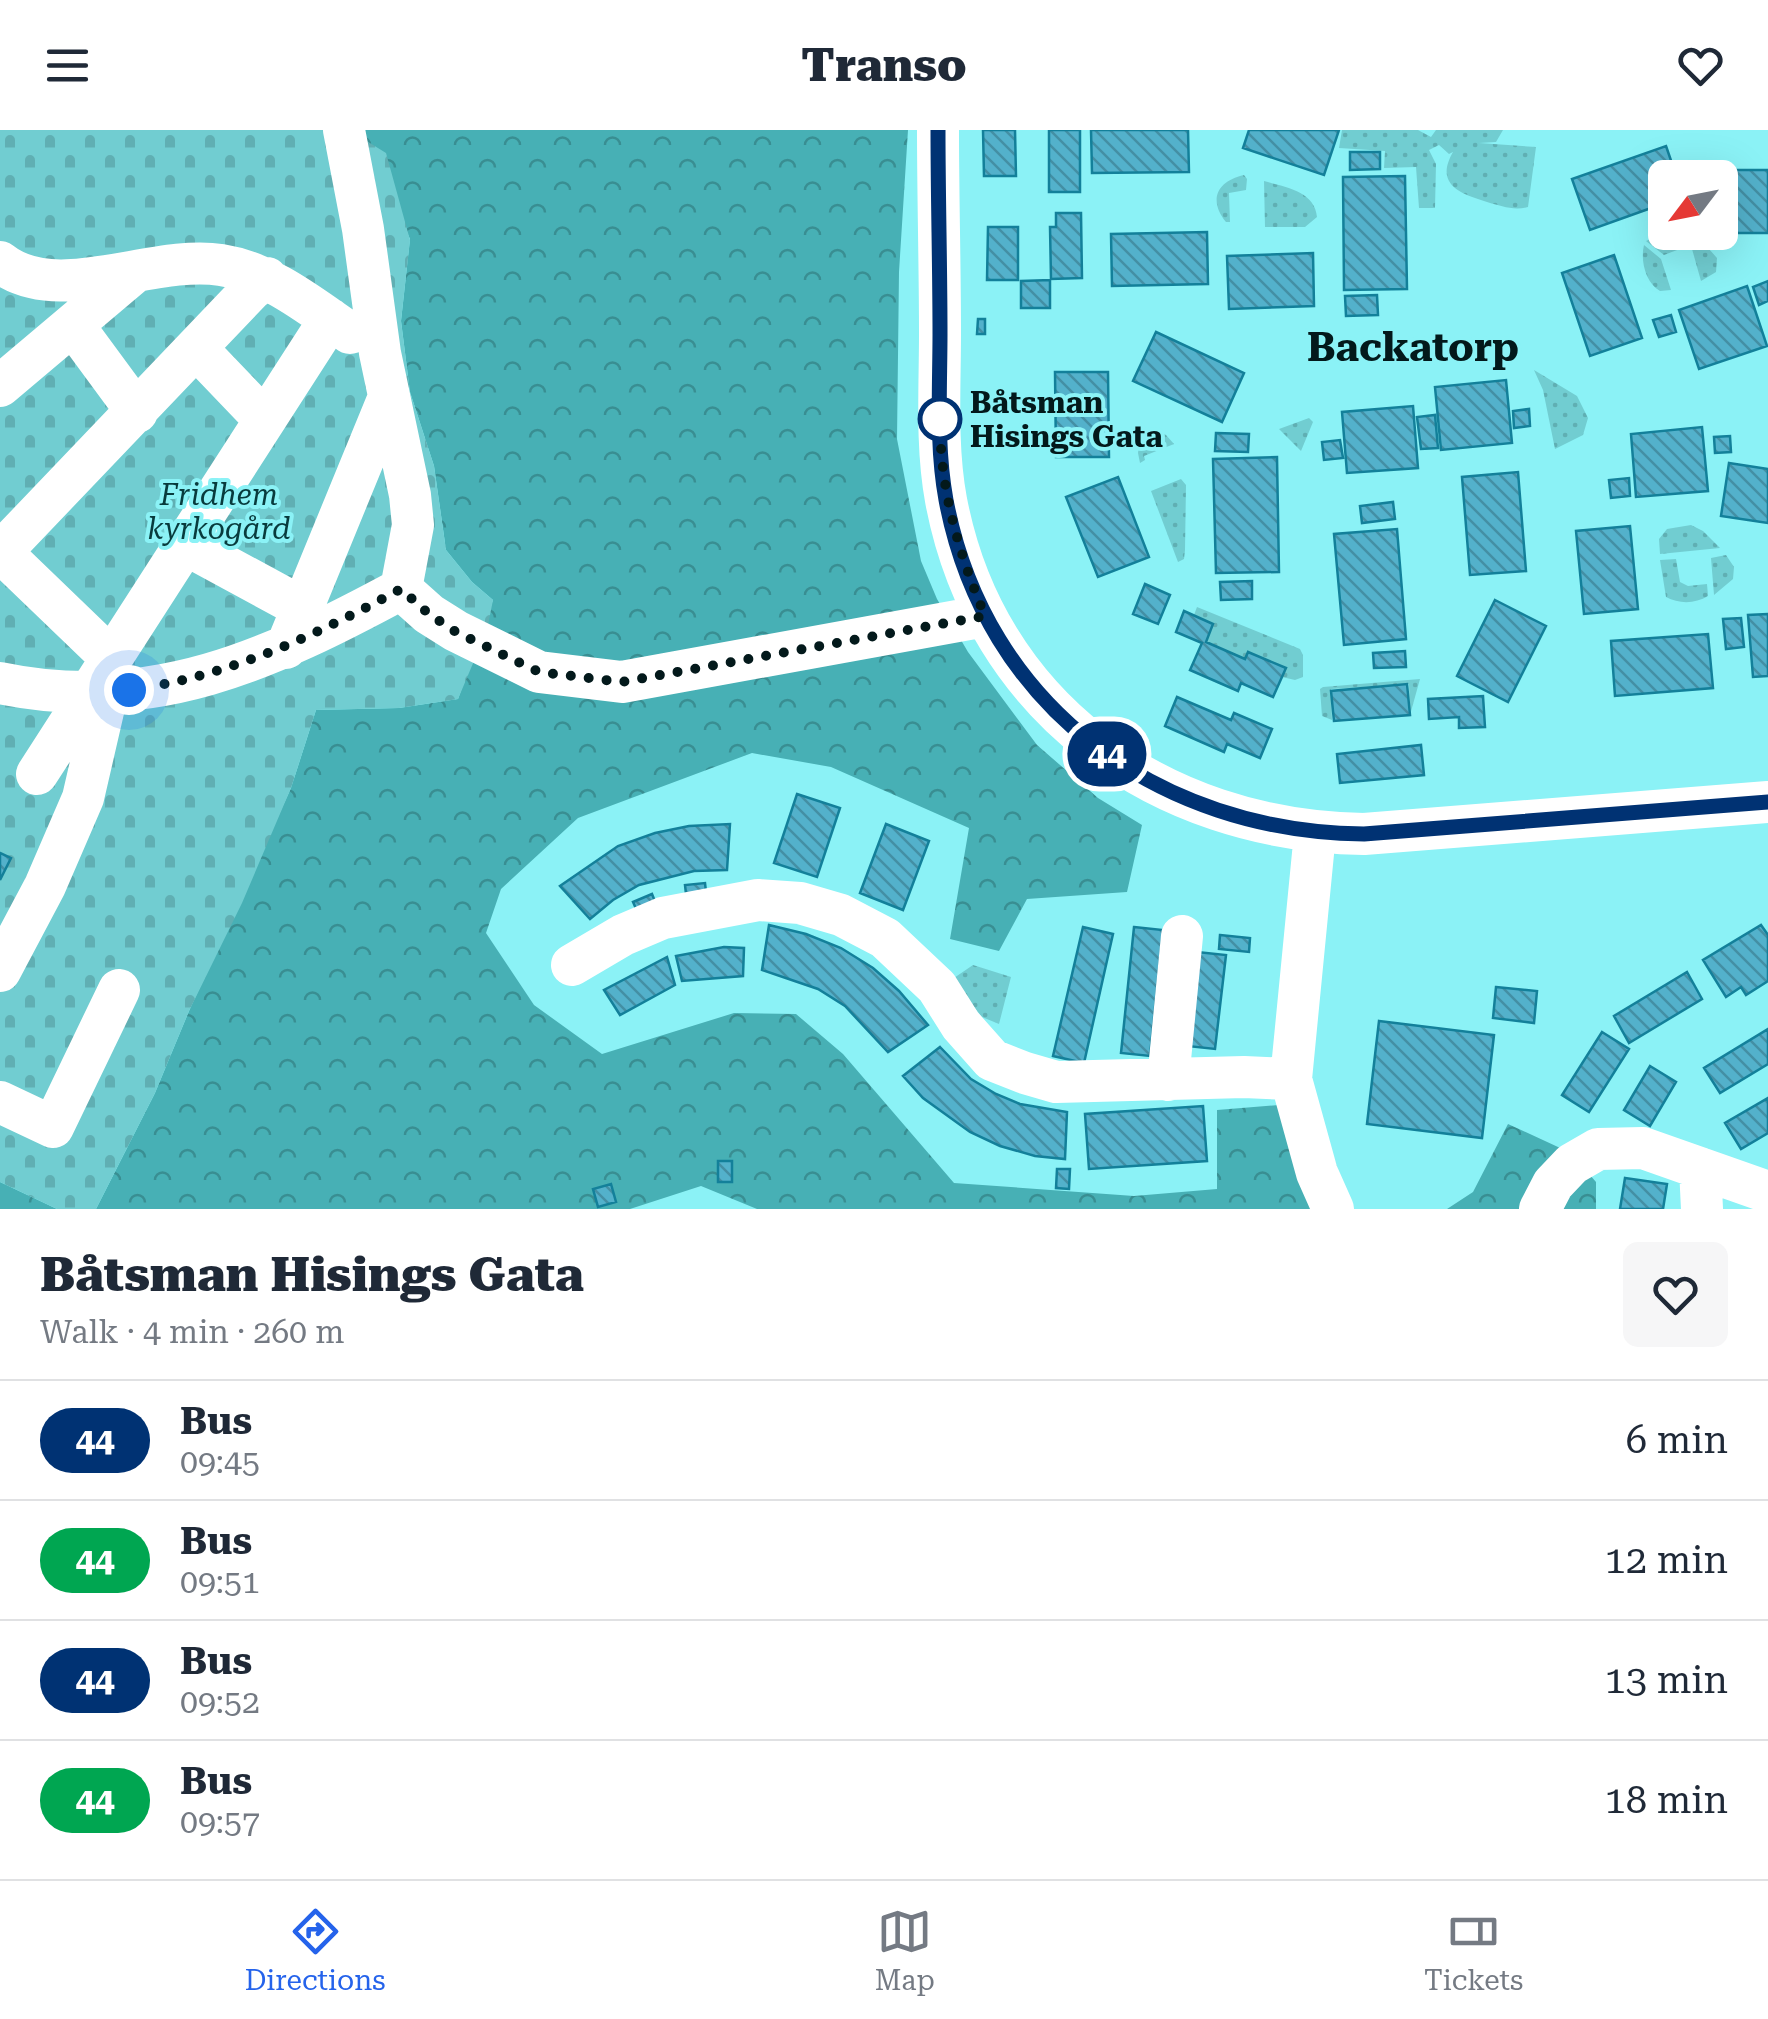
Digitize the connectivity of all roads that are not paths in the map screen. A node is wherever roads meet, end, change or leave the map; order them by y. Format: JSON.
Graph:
{"nodes":[{"id":1,"x":344,"y":130,"type":"edge"},
{"id":2,"x":938,"y":130,"type":"edge"},
{"id":3,"x":0,"y":262,"type":"edge"},
{"id":4,"x":139,"y":268,"type":"junction"},
{"id":5,"x":267,"y":278,"type":"junction"},
{"id":6,"x":330,"y":320,"type":"junction"},
{"id":7,"x":73,"y":325,"type":"junction"},
{"id":8,"x":197,"y":349,"type":"junction"},
{"id":9,"x":380,"y":353,"type":"junction"},
{"id":10,"x":0,"y":386,"type":"edge"},
{"id":11,"x":389,"y":397,"type":"junction"},
{"id":12,"x":137,"y":412,"type":"junction"},
{"id":13,"x":264,"y":420,"type":"junction"},
{"id":14,"x":183,"y":544,"type":"junction"},
{"id":15,"x":0,"y":552,"type":"edge"},
{"id":16,"x":401,"y":589,"type":"junction"},
{"id":17,"x":300,"y":607,"type":"junction"},
{"id":18,"x":985,"y":616,"type":"junction"},
{"id":19,"x":286,"y":648,"type":"junction"},
{"id":20,"x":101,"y":681,"type":"junction"},
{"id":21,"x":0,"y":683,"type":"edge"},
{"id":22,"x":38,"y":774,"type":"dead end"},
{"id":23,"x":1768,"y":802,"type":"edge"},
{"id":24,"x":1315,"y":833,"type":"junction"},
{"id":25,"x":1182,"y":936,"type":"dead end"},
{"id":26,"x":572,"y":965,"type":"dead end"},
{"id":27,"x":0,"y":971,"type":"edge"},
{"id":28,"x":119,"y":990,"type":"dead end"},
{"id":29,"x":1291,"y":1079,"type":"junction"},
{"id":30,"x":1168,"y":1080,"type":"junction"},
{"id":31,"x":0,"y":1102,"type":"edge"},
{"id":32,"x":1701,"y":1188,"type":"edge"},
{"id":33,"x":1768,"y":1192,"type":"edge"},
{"id":34,"x":1334,"y":1209,"type":"edge"},
{"id":35,"x":1540,"y":1209,"type":"edge"}],
"edges":[{"from":1,"to":9,"type":"street"},
{"from":2,"to":18,"type":"street"},
{"from":3,"to":4,"type":"street"},
{"from":4,"to":5,"type":"street"},
{"from":4,"to":7,"type":"street"},
{"from":5,"to":6,"type":"street"},
{"from":5,"to":8,"type":"street"},
{"from":6,"to":9,"type":"street"},
{"from":6,"to":13,"type":"street"},
{"from":7,"to":10,"type":"street"},
{"from":7,"to":12,"type":"street"},
{"from":8,"to":12,"type":"street"},
{"from":8,"to":13,"type":"street"},
{"from":9,"to":11,"type":"street"},
{"from":11,"to":16,"type":"street"},
{"from":11,"to":17,"type":"street"},
{"from":12,"to":15,"type":"street"},
{"from":13,"to":14,"type":"street"},
{"from":14,"to":17,"type":"street"},
{"from":14,"to":20,"type":"street"},
{"from":15,"to":20,"type":"street"},
{"from":16,"to":18,"type":"street"},
{"from":16,"to":19,"type":"street"},
{"from":17,"to":19,"type":"street"},
{"from":18,"to":24,"type":"street"},
{"from":19,"to":20,"type":"street"},
{"from":20,"to":21,"type":"street"},
{"from":20,"to":22,"type":"street"},
{"from":20,"to":27,"type":"street"},
{"from":23,"to":24,"type":"street"},
{"from":24,"to":29,"type":"street"},
{"from":25,"to":30,"type":"street"},
{"from":26,"to":30,"type":"street"},
{"from":28,"to":31,"type":"street"},
{"from":29,"to":30,"type":"street"},
{"from":29,"to":34,"type":"street"},
{"from":32,"to":33,"type":"street"},
{"from":32,"to":35,"type":"street"}]}
